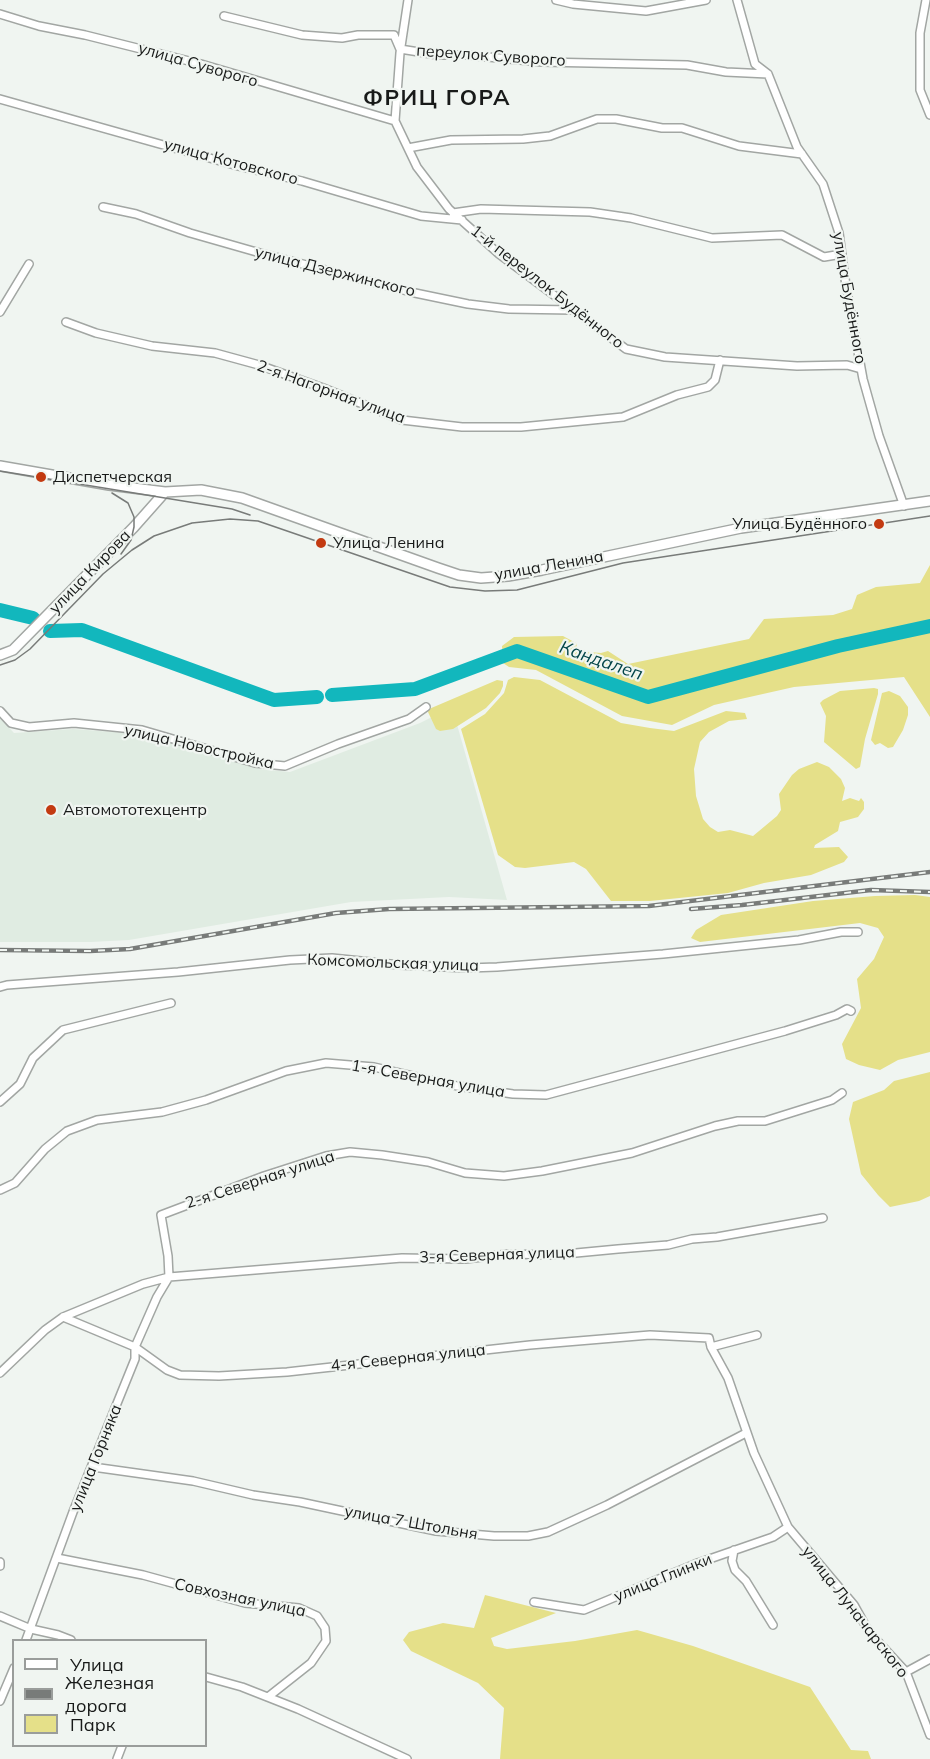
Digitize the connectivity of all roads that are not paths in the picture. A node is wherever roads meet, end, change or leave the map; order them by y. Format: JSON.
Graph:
{"nodes":[{"id":1,"x":408,"y":0,"type":"edge"},
{"id":2,"x":556,"y":0,"type":"edge"},
{"id":3,"x":706,"y":0,"type":"edge"},
{"id":4,"x":737,"y":0,"type":"edge"},
{"id":5,"x":926,"y":0,"type":"edge"},
{"id":6,"x":0,"y":14,"type":"edge"},
{"id":7,"x":224,"y":16,"type":"dead end"},
{"id":8,"x":400,"y":49,"type":"junction"},
{"id":9,"x":768,"y":74,"type":"junction"},
{"id":10,"x":0,"y":99,"type":"edge"},
{"id":11,"x":930,"y":115,"type":"edge"},
{"id":12,"x":395,"y":122,"type":"junction"},
{"id":13,"x":408,"y":148,"type":"junction"},
{"id":14,"x":802,"y":154,"type":"junction"},
{"id":15,"x":103,"y":207,"type":"dead end"},
{"id":16,"x":453,"y":213,"type":"junction"},
{"id":17,"x":462,"y":220,"type":"junction"},
{"id":18,"x":842,"y":254,"type":"junction"},
{"id":19,"x":29,"y":264,"type":"dead end"},
{"id":20,"x":573,"y":310,"type":"junction"},
{"id":21,"x":0,"y":312,"type":"edge"},
{"id":22,"x":66,"y":322,"type":"dead end"},
{"id":23,"x":720,"y":360,"type":"junction"},
{"id":24,"x":861,"y":369,"type":"junction"},
{"id":25,"x":0,"y":466,"type":"edge"},
{"id":26,"x":165,"y":492,"type":"junction"},
{"id":27,"x":930,"y":501,"type":"edge"},
{"id":28,"x":904,"y":506,"type":"junction"},
{"id":29,"x":13,"y":650,"type":"junction"},
{"id":30,"x":0,"y":655,"type":"edge"},
{"id":31,"x":0,"y":660,"type":"edge"},
{"id":32,"x":426,"y":707,"type":"dead end"},
{"id":33,"x":0,"y":711,"type":"edge"},
{"id":34,"x":858,"y":932,"type":"dead end"},
{"id":35,"x":0,"y":987,"type":"edge"},
{"id":36,"x":171,"y":1003,"type":"dead end"},
{"id":37,"x":850,"y":1011,"type":"dead end"},
{"id":38,"x":842,"y":1093,"type":"dead end"},
{"id":39,"x":0,"y":1102,"type":"edge"},
{"id":40,"x":0,"y":1190,"type":"edge"},
{"id":41,"x":824,"y":1218,"type":"dead end"},
{"id":42,"x":168,"y":1277,"type":"junction"},
{"id":43,"x":63,"y":1317,"type":"junction"},
{"id":44,"x":757,"y":1335,"type":"dead end"},
{"id":45,"x":135,"y":1347,"type":"junction"},
{"id":46,"x":711,"y":1347,"type":"junction"},
{"id":47,"x":0,"y":1373,"type":"edge"},
{"id":48,"x":746,"y":1433,"type":"junction"},
{"id":49,"x":93,"y":1467,"type":"junction"},
{"id":50,"x":788,"y":1527,"type":"junction"},
{"id":51,"x":734,"y":1550,"type":"junction"},
{"id":52,"x":57,"y":1558,"type":"junction"},
{"id":53,"x":534,"y":1602,"type":"dead end"},
{"id":54,"x":0,"y":1616,"type":"edge"},
{"id":55,"x":773,"y":1625,"type":"dead end"},
{"id":56,"x":31,"y":1629,"type":"junction"},
{"id":57,"x":27,"y":1639,"type":"edge"},
{"id":58,"x":67,"y":1639,"type":"edge"},
{"id":59,"x":930,"y":1659,"type":"edge"},
{"id":60,"x":906,"y":1672,"type":"junction"},
{"id":61,"x":12,"y":1673,"type":"edge"},
{"id":62,"x":207,"y":1677,"type":"edge"},
{"id":63,"x":268,"y":1697,"type":"junction"},
{"id":64,"x":0,"y":1701,"type":"edge"},
{"id":65,"x":930,"y":1734,"type":"edge"},
{"id":66,"x":407,"y":1759,"type":"edge"}],
"edges":[{"from":1,"to":8,"type":"street"},
{"from":2,"to":3,"type":"street"},
{"from":4,"to":9,"type":"street","name":"улица Будённого"},
{"from":5,"to":11,"type":"street"},
{"from":6,"to":12,"type":"street","name":"улица Суворого"},
{"from":7,"to":8,"type":"street","name":"переулок Суворого"},
{"from":8,"to":9,"type":"street","name":"переулок Суворого"},
{"from":8,"to":12,"type":"street"},
{"from":9,"to":14,"type":"street","name":"улица Будённого"},
{"from":10,"to":17,"type":"street","name":"улица Котовского"},
{"from":12,"to":13,"type":"street","name":"1-й переулок Будённого"},
{"from":13,"to":14,"type":"street"},
{"from":13,"to":16,"type":"street","name":"1-й переулок Будённого"},
{"from":14,"to":18,"type":"street","name":"улица Будённого"},
{"from":15,"to":20,"type":"street","name":"улица Дзержинского"},
{"from":16,"to":17,"type":"street","name":"1-й переулок Будённого"},
{"from":16,"to":18,"type":"street"},
{"from":17,"to":20,"type":"street","name":"1-й переулок Будённого"},
{"from":18,"to":24,"type":"street","name":"улица Будённого"},
{"from":19,"to":21,"type":"street"},
{"from":20,"to":23,"type":"street","name":"1-й переулок Будённого"},
{"from":22,"to":23,"type":"street","name":"2-я Нагорная улица"},
{"from":23,"to":24,"type":"street","name":"1-й переулок Будённого"},
{"from":24,"to":28,"type":"street","name":"улица Будённого"},
{"from":25,"to":26,"type":"main road","name":"улица Ленина"},
{"from":26,"to":28,"type":"main road","name":"улица Ленина"},
{"from":26,"to":29,"type":"main road","name":"улица Кирова"},
{"from":27,"to":28,"type":"main road","name":"улица Ленина"},
{"from":29,"to":30,"type":"main road","name":"улица Кирова"},
{"from":29,"to":31,"type":"main road","name":"улица Кирова"},
{"from":32,"to":33,"type":"street","name":"улица Новостройка"},
{"from":34,"to":35,"type":"street","name":"Комсомольская улица"},
{"from":36,"to":39,"type":"street"},
{"from":37,"to":40,"type":"street","name":"1-я Северная улица"},
{"from":38,"to":42,"type":"street","name":"2-я Северная улица"},
{"from":41,"to":42,"type":"street","name":"3-я Северная улица"},
{"from":42,"to":43,"type":"street","name":"3-я Северная улица"},
{"from":42,"to":45,"type":"street","name":"улица Горняка"},
{"from":43,"to":45,"type":"street","name":"4-я Северная улица"},
{"from":43,"to":47,"type":"street","name":"3-я Северная улица"},
{"from":44,"to":46,"type":"street"},
{"from":45,"to":46,"type":"street","name":"4-я Северная улица"},
{"from":45,"to":49,"type":"street","name":"улица Горняка"},
{"from":46,"to":48,"type":"street"},
{"from":48,"to":49,"type":"street","name":"улица 7 Штольня"},
{"from":48,"to":50,"type":"street"},
{"from":49,"to":52,"type":"street","name":"улица Горняка"},
{"from":50,"to":51,"type":"street","name":"улица Глинки"},
{"from":50,"to":60,"type":"street","name":"улица Луначарского"},
{"from":51,"to":53,"type":"street","name":"улица Глинки"},
{"from":51,"to":55,"type":"street"},
{"from":52,"to":56,"type":"street","name":"улица Горняка"},
{"from":52,"to":63,"type":"street","name":"Совхозная улица"},
{"from":54,"to":56,"type":"street"},
{"from":56,"to":57,"type":"street","name":"улица Горняка"},
{"from":56,"to":58,"type":"street"},
{"from":59,"to":60,"type":"street"},
{"from":60,"to":65,"type":"street","name":"улица Луначарского"},
{"from":61,"to":64,"type":"street"},
{"from":62,"to":63,"type":"street"},
{"from":63,"to":66,"type":"street"}]}
